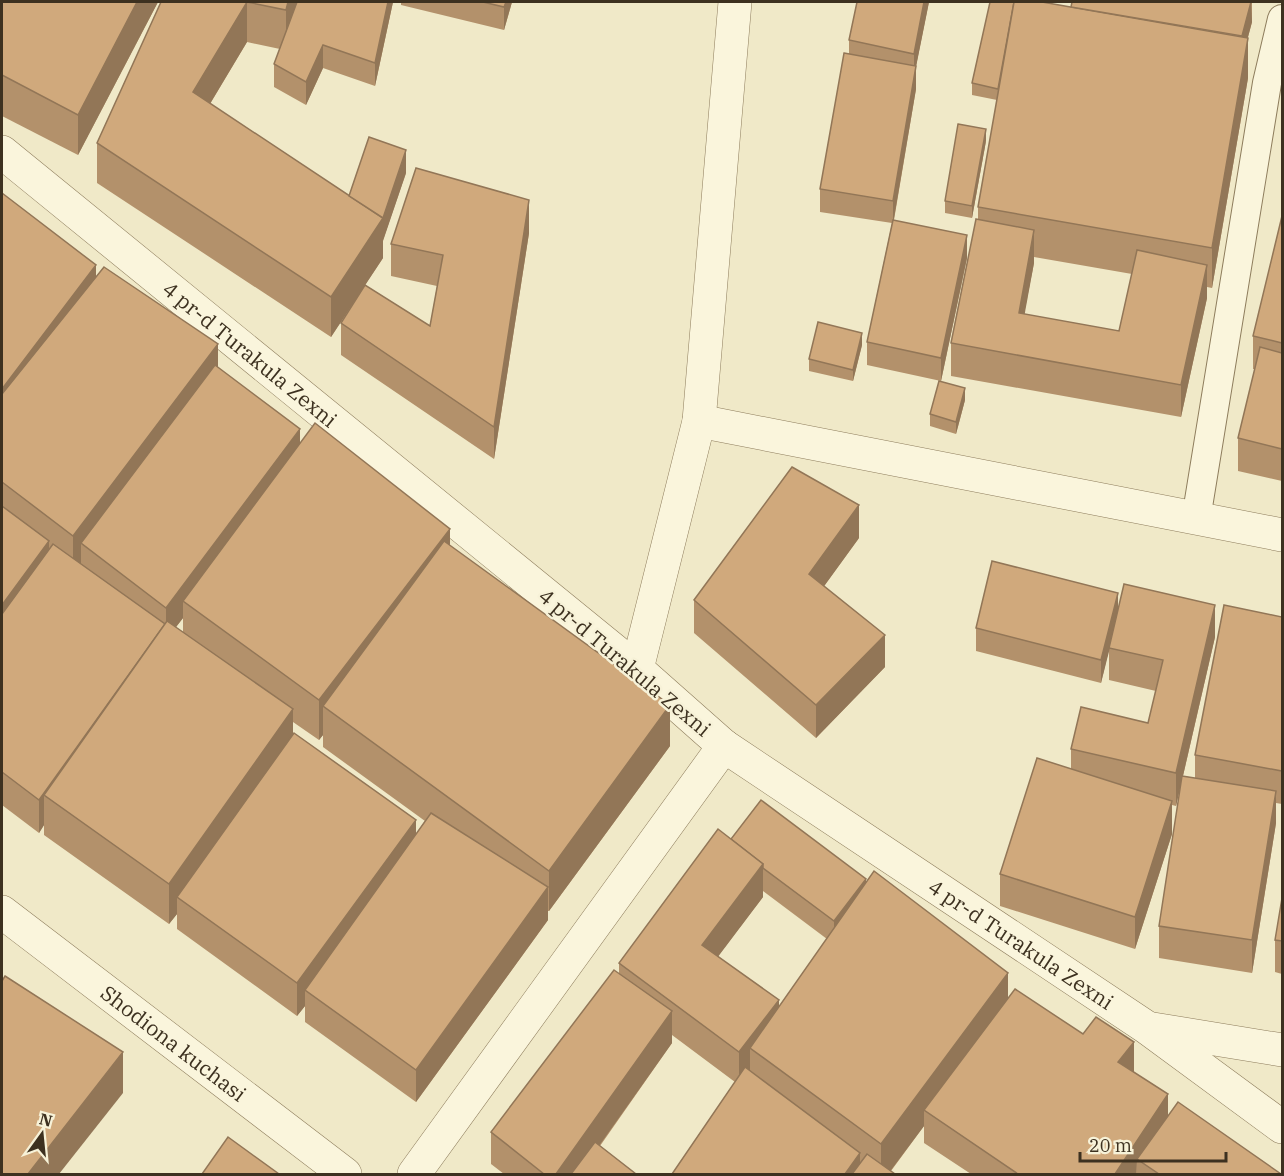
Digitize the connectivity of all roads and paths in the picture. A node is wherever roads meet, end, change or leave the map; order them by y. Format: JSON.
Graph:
{"nodes":[{"id":1,"x":735,"y":2,"type":"edge"},
{"id":2,"x":1282,"y":19,"type":"edge"},
{"id":3,"x":1275,"y":84,"type":"edge"},
{"id":4,"x":2,"y":152,"type":"edge"},
{"id":5,"x":699,"y":421,"type":"junction"},
{"id":6,"x":1196,"y":519,"type":"junction"},
{"id":7,"x":1282,"y":536,"type":"edge"},
{"id":8,"x":638,"y":669,"type":"junction"},
{"id":9,"x":724,"y":746,"type":"junction"},
{"id":10,"x":2,"y":912,"type":"edge"},
{"id":11,"x":1146,"y":1028,"type":"junction"},
{"id":12,"x":1282,"y":1050,"type":"edge"},
{"id":13,"x":1282,"y":1127,"type":"edge"},
{"id":14,"x":345,"y":1174,"type":"edge"},
{"id":15,"x":414,"y":1174,"type":"edge"}],
"edges":[{"from":1,"to":5,"type":"street"},
{"from":2,"to":3,"type":"lane"},
{"from":3,"to":6,"type":"lane"},
{"from":4,"to":8,"type":"street","name":"4 pr-d Turakula Zexni"},
{"from":5,"to":6,"type":"street"},
{"from":5,"to":8,"type":"street"},
{"from":6,"to":7,"type":"street"},
{"from":8,"to":9,"type":"street","name":"4 pr-d Turakula Zexni"},
{"from":9,"to":11,"type":"street","name":"4 pr-d Turakula Zexni"},
{"from":9,"to":15,"type":"street"},
{"from":10,"to":14,"type":"street","name":"Shodiona kuchasi"},
{"from":11,"to":12,"type":"street"},
{"from":11,"to":13,"type":"street","name":"4 pr-d Turakula Zexni"}]}
